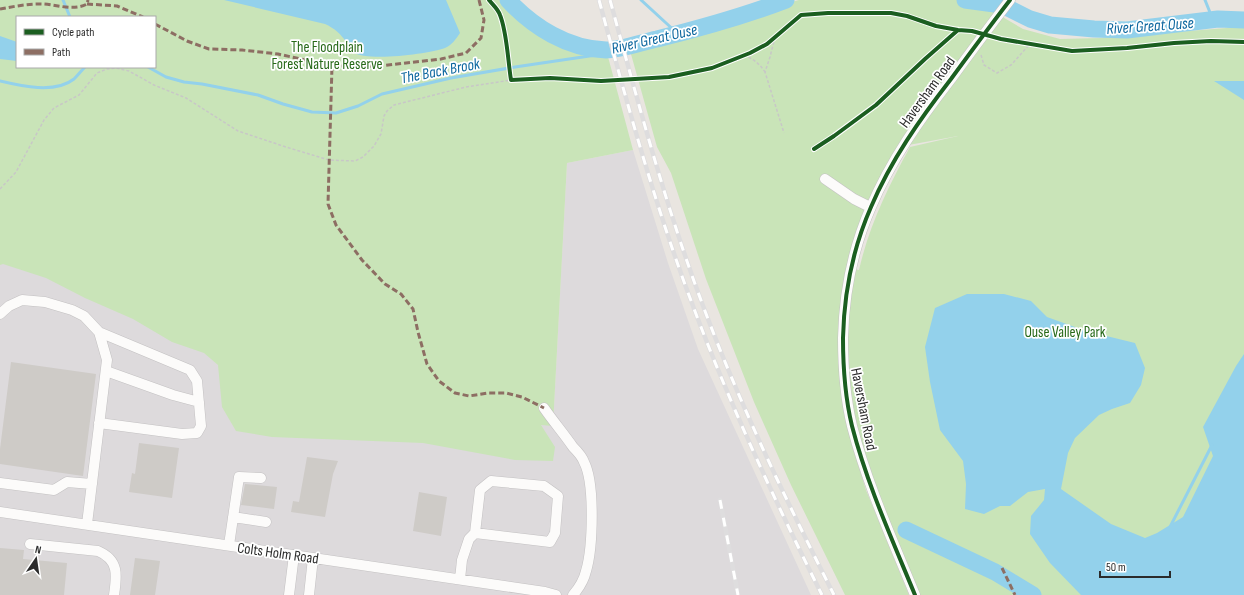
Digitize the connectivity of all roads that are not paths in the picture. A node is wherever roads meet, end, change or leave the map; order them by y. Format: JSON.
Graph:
{"nodes":[{"id":1,"x":1010,"y":0,"type":"edge"},
{"id":2,"x":825,"y":179,"type":"dead end"},
{"id":3,"x":870,"y":207,"type":"junction"},
{"id":4,"x":0,"y":314,"type":"edge"},
{"id":5,"x":99,"y":332,"type":"junction"},
{"id":6,"x":106,"y":371,"type":"junction"},
{"id":7,"x":199,"y":402,"type":"junction"},
{"id":8,"x":544,"y":408,"type":"dead end"},
{"id":9,"x":99,"y":423,"type":"junction"},
{"id":10,"x":261,"y":478,"type":"dead end"},
{"id":11,"x":0,"y":483,"type":"edge"},
{"id":12,"x":92,"y":484,"type":"junction"},
{"id":13,"x":0,"y":512,"type":"edge"},
{"id":14,"x":233,"y":517,"type":"junction"},
{"id":15,"x":266,"y":522,"type":"dead end"},
{"id":16,"x":87,"y":524,"type":"junction"},
{"id":17,"x":475,"y":533,"type":"junction"},
{"id":18,"x":30,"y":544,"type":"dead end"},
{"id":19,"x":229,"y":546,"type":"junction"},
{"id":20,"x":294,"y":555,"type":"junction"},
{"id":21,"x":313,"y":558,"type":"junction"},
{"id":22,"x":460,"y":579,"type":"junction"},
{"id":23,"x":114,"y":595,"type":"edge"},
{"id":24,"x":289,"y":595,"type":"edge"},
{"id":25,"x":309,"y":595,"type":"edge"},
{"id":26,"x":556,"y":595,"type":"edge"},
{"id":27,"x":574,"y":595,"type":"edge"},
{"id":28,"x":915,"y":595,"type":"edge"}],
"edges":[{"from":1,"to":3,"type":"street","name":"Haversham Road"},
{"from":2,"to":3,"type":"street"},
{"from":3,"to":28,"type":"street","name":"Haversham Road"},
{"from":4,"to":5,"type":"street"},
{"from":5,"to":6,"type":"street"},
{"from":5,"to":7,"type":"street"},
{"from":6,"to":7,"type":"street"},
{"from":6,"to":9,"type":"street"},
{"from":7,"to":9,"type":"street"},
{"from":8,"to":27,"type":"street"},
{"from":9,"to":12,"type":"street"},
{"from":10,"to":14,"type":"street"},
{"from":11,"to":12,"type":"street"},
{"from":12,"to":16,"type":"street"},
{"from":13,"to":16,"type":"street","name":"Colts Holm Road"},
{"from":14,"to":15,"type":"street"},
{"from":14,"to":19,"type":"street"},
{"from":16,"to":19,"type":"street","name":"Colts Holm Road"},
{"from":17,"to":17,"type":"street"},
{"from":17,"to":22,"type":"street"},
{"from":18,"to":23,"type":"street"},
{"from":19,"to":20,"type":"street","name":"Colts Holm Road"},
{"from":20,"to":21,"type":"street","name":"Colts Holm Road"},
{"from":20,"to":24,"type":"street"},
{"from":21,"to":22,"type":"street","name":"Colts Holm Road"},
{"from":21,"to":25,"type":"street"},
{"from":22,"to":26,"type":"street","name":"Colts Holm Road"}]}
